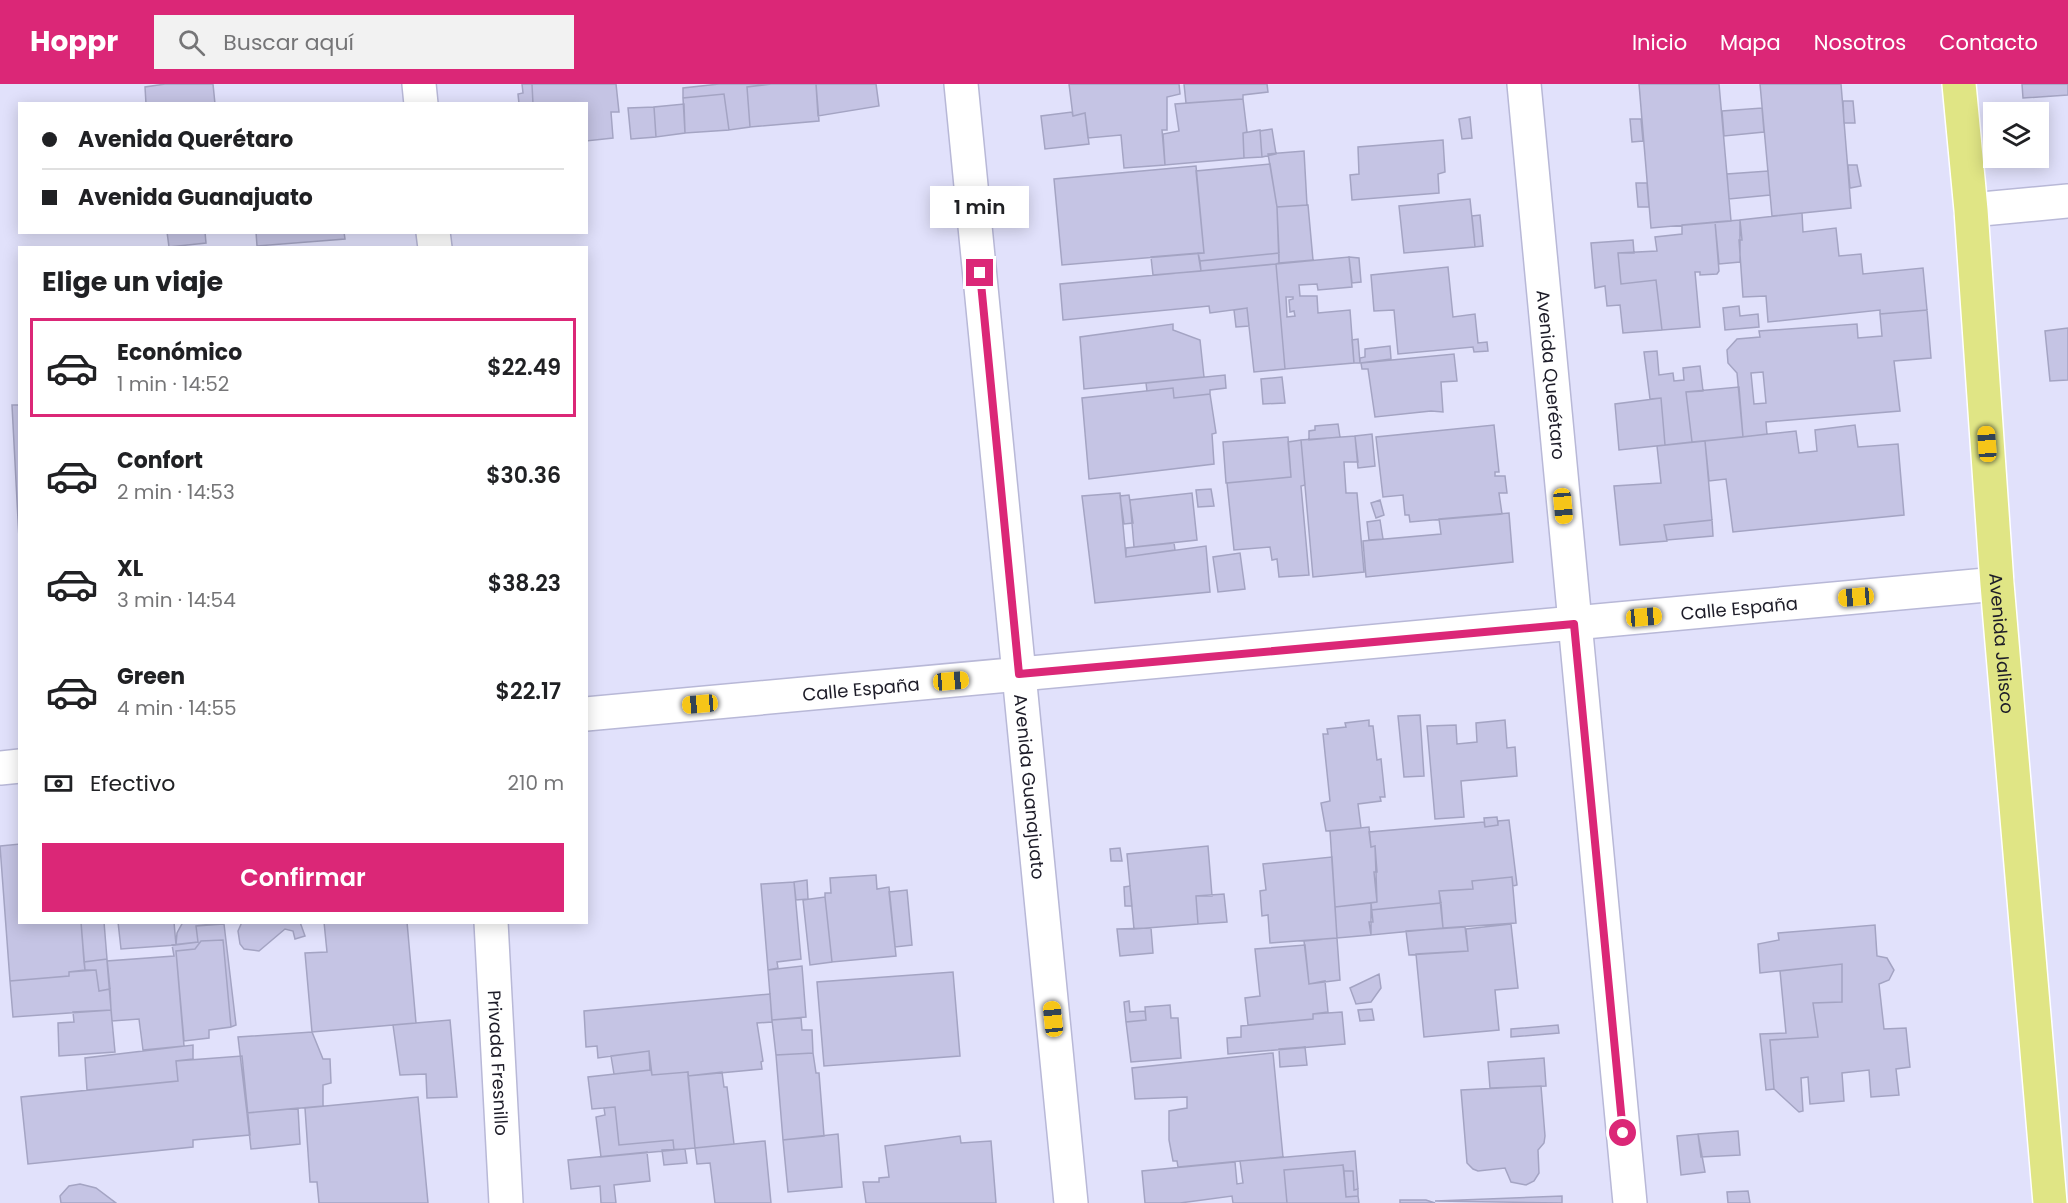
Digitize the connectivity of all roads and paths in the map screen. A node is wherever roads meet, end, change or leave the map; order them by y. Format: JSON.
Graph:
{"nodes":[{"id":1,"x":419,"y":84,"type":"edge"},
{"id":2,"x":961,"y":84,"type":"edge"},
{"id":3,"x":1524,"y":84,"type":"edge"},
{"id":4,"x":1959,"y":84,"type":"edge"},
{"id":5,"x":421,"y":102,"type":"edge"},
{"id":6,"x":2068,"y":201,"type":"edge"},
{"id":7,"x":1971,"y":210,"type":"junction"},
{"id":8,"x":1997,"y":584,"type":"junction"},
{"id":9,"x":1574,"y":624,"type":"junction"},
{"id":10,"x":1019,"y":674,"type":"junction"},
{"id":11,"x":588,"y":714,"type":"edge"},
{"id":12,"x":18,"y":766,"type":"edge"},
{"id":13,"x":0,"y":768,"type":"edge"},
{"id":14,"x":491,"y":924,"type":"edge"},
{"id":15,"x":506,"y":1203,"type":"edge"},
{"id":16,"x":1071,"y":1203,"type":"edge"},
{"id":17,"x":1630,"y":1203,"type":"edge"},
{"id":18,"x":2050,"y":1203,"type":"edge"}],
"edges":[{"from":1,"to":5,"type":"street"},
{"from":2,"to":10,"type":"street","name":"Avenida Guanajuato"},
{"from":3,"to":9,"type":"street","name":"Avenida Querétaro"},
{"from":4,"to":7,"type":"main road","name":"Avenida Jalisco"},
{"from":6,"to":7,"type":"street"},
{"from":7,"to":8,"type":"main road","name":"Avenida Jalisco"},
{"from":8,"to":9,"type":"street","name":"Calle España"},
{"from":8,"to":18,"type":"main road","name":"Avenida Jalisco"},
{"from":9,"to":10,"type":"street","name":"Calle España"},
{"from":9,"to":17,"type":"street","name":"Avenida Querétaro"},
{"from":10,"to":11,"type":"street","name":"Calle España"},
{"from":10,"to":16,"type":"street","name":"Avenida Guanajuato"},
{"from":12,"to":13,"type":"street"},
{"from":14,"to":15,"type":"street","name":"Privada Fresnillo"}]}
